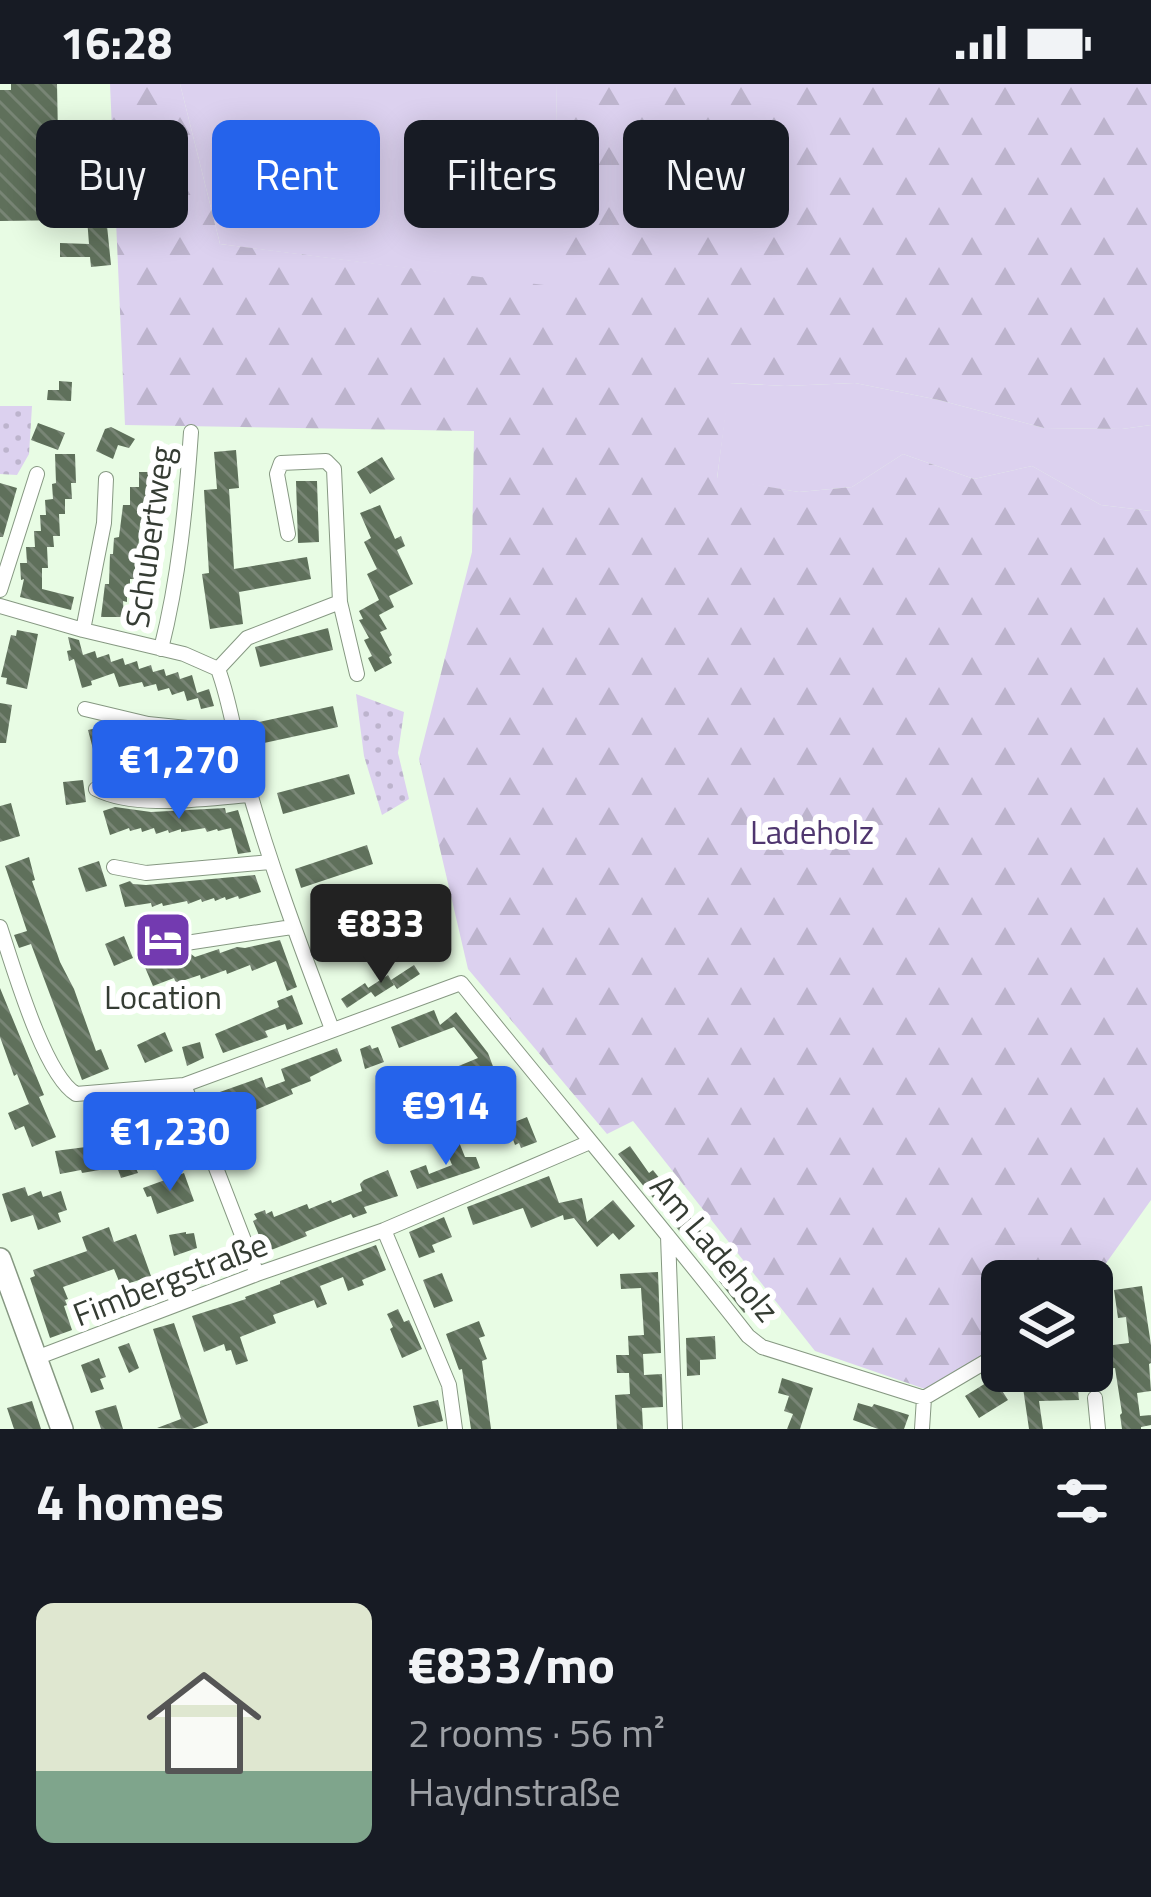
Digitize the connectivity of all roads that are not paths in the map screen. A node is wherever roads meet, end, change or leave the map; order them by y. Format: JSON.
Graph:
{"nodes":[{"id":1,"x":191,"y":432,"type":"dead end"},
{"id":2,"x":37,"y":474,"type":"dead end"},
{"id":3,"x":106,"y":479,"type":"dead end"},
{"id":4,"x":288,"y":534,"type":"dead end"},
{"id":5,"x":0,"y":590,"type":"edge"},
{"id":6,"x":340,"y":602,"type":"junction"},
{"id":7,"x":0,"y":606,"type":"edge"},
{"id":8,"x":83,"y":630,"type":"junction"},
{"id":9,"x":161,"y":649,"type":"junction"},
{"id":10,"x":218,"y":669,"type":"junction"},
{"id":11,"x":357,"y":674,"type":"dead end"},
{"id":12,"x":85,"y":710,"type":"dead end"},
{"id":13,"x":236,"y":733,"type":"junction"},
{"id":14,"x":96,"y":789,"type":"dead end"},
{"id":15,"x":251,"y":795,"type":"junction"},
{"id":16,"x":270,"y":862,"type":"junction"},
{"id":17,"x":114,"y":867,"type":"dead end"},
{"id":18,"x":0,"y":927,"type":"edge"},
{"id":19,"x":292,"y":927,"type":"junction"},
{"id":20,"x":148,"y":946,"type":"dead end"},
{"id":21,"x":332,"y":1029,"type":"junction"},
{"id":22,"x":184,"y":1085,"type":"junction"},
{"id":23,"x":590,"y":1142,"type":"junction"},
{"id":24,"x":384,"y":1230,"type":"junction"},
{"id":25,"x":668,"y":1234,"type":"junction"},
{"id":26,"x":0,"y":1259,"type":"edge"},
{"id":27,"x":257,"y":1274,"type":"junction"},
{"id":28,"x":36,"y":1358,"type":"junction"},
{"id":29,"x":981,"y":1364,"type":"edge"},
{"id":30,"x":924,"y":1398,"type":"junction"},
{"id":31,"x":1095,"y":1398,"type":"dead end"},
{"id":32,"x":62,"y":1429,"type":"edge"},
{"id":33,"x":455,"y":1429,"type":"edge"},
{"id":34,"x":675,"y":1429,"type":"edge"},
{"id":35,"x":922,"y":1429,"type":"edge"},
{"id":36,"x":1098,"y":1429,"type":"edge"}],
"edges":[{"from":1,"to":9,"type":"street","name":"Schubertweg"},
{"from":2,"to":5,"type":"street"},
{"from":3,"to":8,"type":"street"},
{"from":4,"to":6,"type":"street"},
{"from":6,"to":10,"type":"street"},
{"from":6,"to":11,"type":"street"},
{"from":7,"to":8,"type":"street"},
{"from":8,"to":9,"type":"street"},
{"from":9,"to":10,"type":"street"},
{"from":10,"to":13,"type":"street"},
{"from":12,"to":13,"type":"street"},
{"from":13,"to":15,"type":"street"},
{"from":14,"to":15,"type":"street"},
{"from":15,"to":16,"type":"street"},
{"from":16,"to":17,"type":"street"},
{"from":16,"to":19,"type":"street"},
{"from":18,"to":22,"type":"street"},
{"from":19,"to":20,"type":"street"},
{"from":19,"to":21,"type":"street"},
{"from":21,"to":22,"type":"street"},
{"from":21,"to":23,"type":"street","name":"Am Ladeholz"},
{"from":22,"to":27,"type":"street"},
{"from":23,"to":24,"type":"street","name":"Fimbergstraße"},
{"from":23,"to":25,"type":"street","name":"Am Ladeholz"},
{"from":24,"to":27,"type":"street","name":"Fimbergstraße"},
{"from":24,"to":33,"type":"street"},
{"from":25,"to":30,"type":"street","name":"Am Ladeholz"},
{"from":25,"to":34,"type":"street"},
{"from":26,"to":28,"type":"main road"},
{"from":27,"to":28,"type":"street","name":"Fimbergstraße"},
{"from":28,"to":32,"type":"main road"},
{"from":29,"to":30,"type":"street"},
{"from":30,"to":35,"type":"street"},
{"from":31,"to":36,"type":"street"}]}
